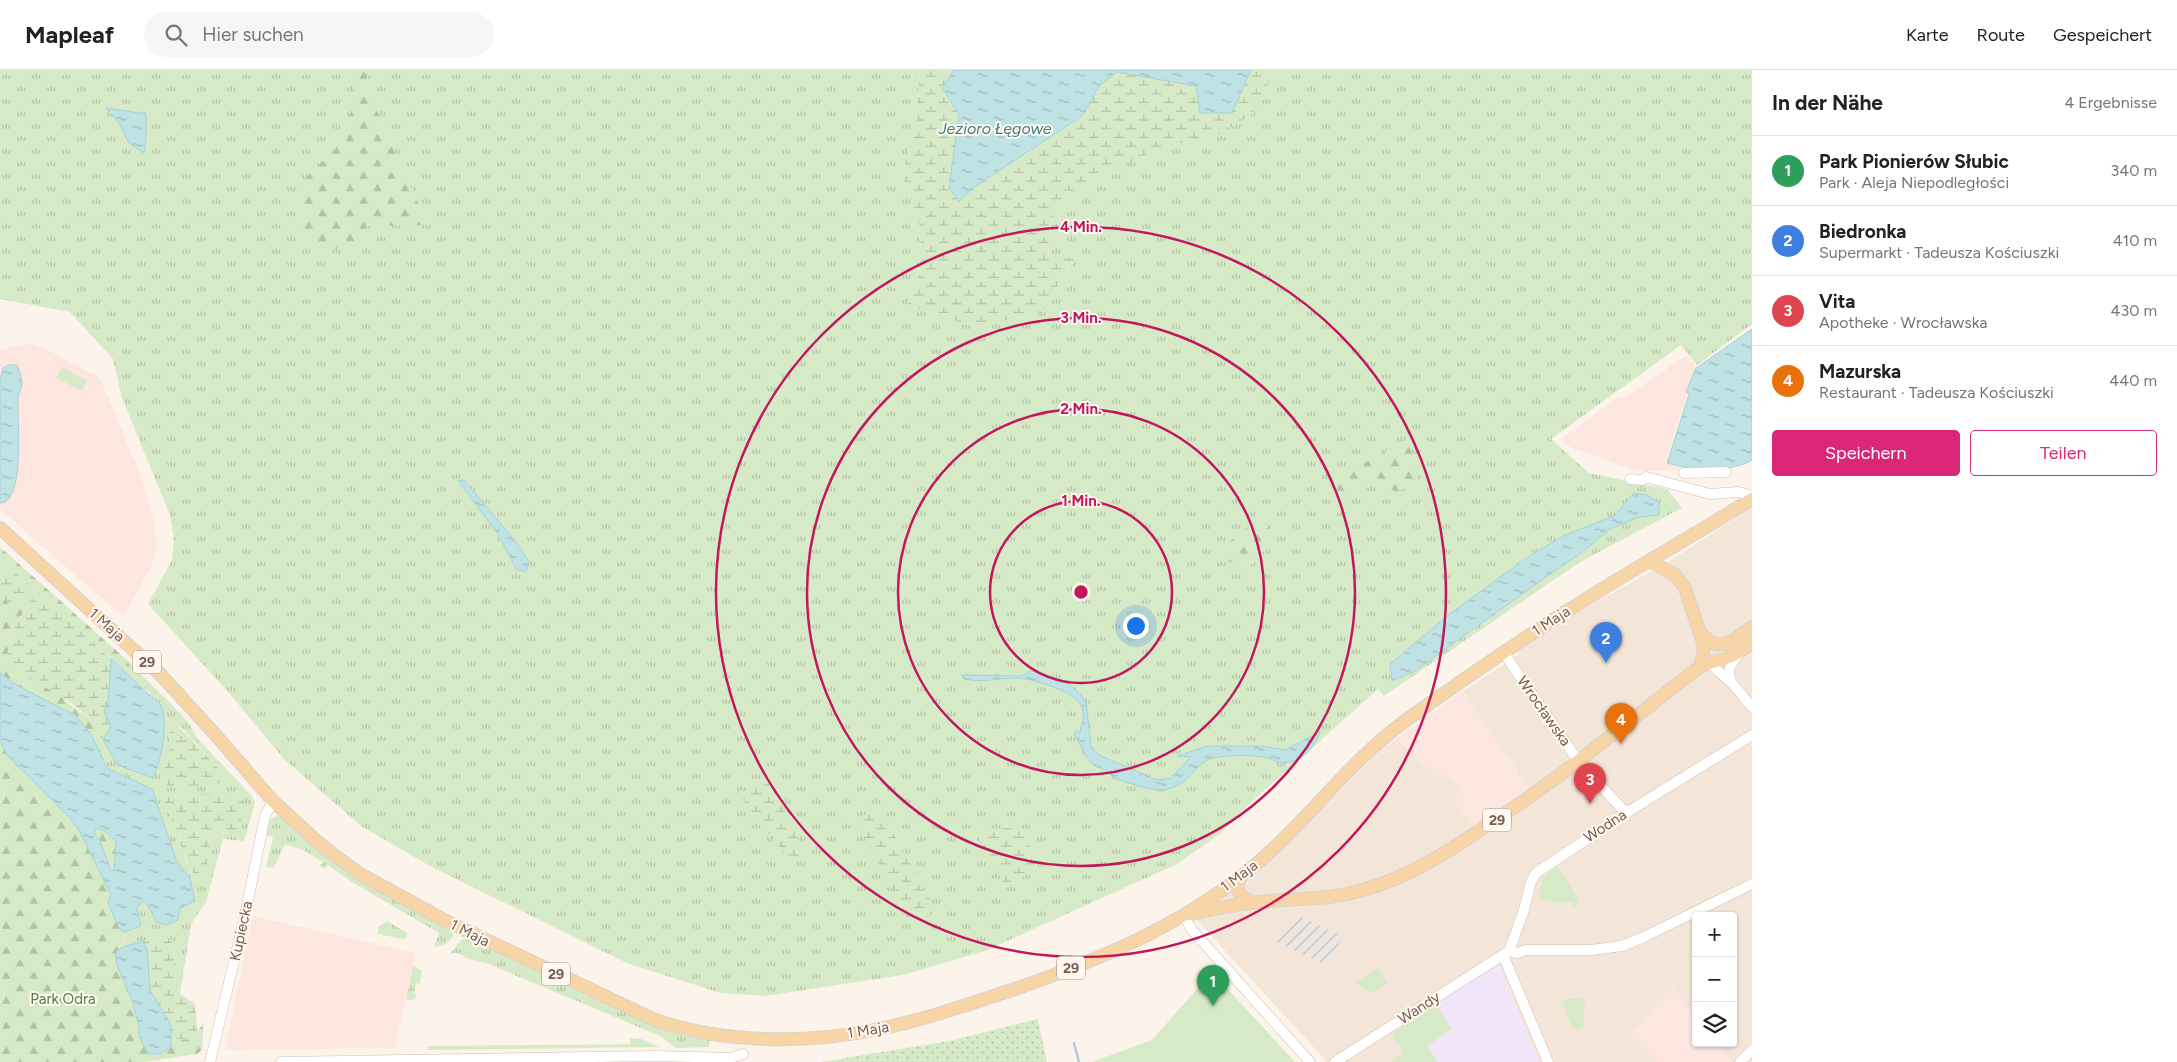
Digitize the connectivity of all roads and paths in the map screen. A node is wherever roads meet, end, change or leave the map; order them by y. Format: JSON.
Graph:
{"nodes":[{"id":1,"x":1726,"y":472,"type":"dead end"},
{"id":2,"x":1684,"y":473,"type":"dead end"},
{"id":3,"x":1630,"y":479,"type":"dead end"},
{"id":4,"x":1752,"y":498,"type":"edge"},
{"id":5,"x":3,"y":532,"type":"edge"},
{"id":6,"x":1650,"y":562,"type":"junction"},
{"id":7,"x":1752,"y":626,"type":"edge"},
{"id":8,"x":1701,"y":634,"type":"junction"},
{"id":9,"x":1752,"y":642,"type":"edge"},
{"id":10,"x":1503,"y":652,"type":"junction"},
{"id":11,"x":1740,"y":652,"type":"junction"},
{"id":12,"x":1705,"y":664,"type":"junction"},
{"id":13,"x":1733,"y":684,"type":"junction"},
{"id":14,"x":1752,"y":706,"type":"edge"},
{"id":15,"x":1752,"y":735,"type":"edge"},
{"id":16,"x":1579,"y":762,"type":"junction"},
{"id":17,"x":273,"y":801,"type":"junction"},
{"id":18,"x":1626,"y":813,"type":"junction"},
{"id":19,"x":1239,"y":878,"type":"junction"},
{"id":20,"x":1752,"y":884,"type":"edge"},
{"id":21,"x":1752,"y":890,"type":"edge"},
{"id":22,"x":1251,"y":902,"type":"junction"},
{"id":23,"x":1709,"y":912,"type":"edge"},
{"id":24,"x":1184,"y":916,"type":"junction"},
{"id":25,"x":1692,"y":920,"type":"edge"},
{"id":26,"x":1510,"y":953,"type":"junction"},
{"id":27,"x":743,"y":1037,"type":"junction"},
{"id":28,"x":1752,"y":1050,"type":"edge"},
{"id":29,"x":744,"y":1058,"type":"edge"},
{"id":30,"x":210,"y":1062,"type":"edge"},
{"id":31,"x":281,"y":1062,"type":"edge"},
{"id":32,"x":1310,"y":1062,"type":"edge"},
{"id":33,"x":1335,"y":1062,"type":"edge"},
{"id":34,"x":1548,"y":1062,"type":"edge"},
{"id":35,"x":1740,"y":1062,"type":"edge"}],
"edges":[{"from":1,"to":2,"type":"street"},
{"from":3,"to":4,"type":"street"},
{"from":4,"to":6,"type":"main road","name":"1 Maja","number":"29"},
{"from":5,"to":17,"type":"main road","name":"1 Maja","number":"29"},
{"from":6,"to":8,"type":"main road"},
{"from":6,"to":10,"type":"main road","name":"1 Maja","number":"29"},
{"from":7,"to":8,"type":"main road"},
{"from":8,"to":12,"type":"main road"},
{"from":9,"to":11,"type":"main road","number":"29"},
{"from":10,"to":16,"type":"street","name":"Wrocławska"},
{"from":10,"to":19,"type":"main road","name":"1 Maja","number":"29"},
{"from":11,"to":12,"type":"main road","number":"29"},
{"from":11,"to":13,"type":"street"},
{"from":12,"to":13,"type":"street"},
{"from":12,"to":16,"type":"main road","number":"29"},
{"from":13,"to":14,"type":"street"},
{"from":15,"to":18,"type":"street","name":"Wodna"},
{"from":16,"to":18,"type":"street","name":"Wrocławska"},
{"from":16,"to":22,"type":"main road","number":"29"},
{"from":17,"to":27,"type":"main road","name":"1 Maja","number":"29"},
{"from":17,"to":30,"type":"street","name":"Kupiecka"},
{"from":18,"to":26,"type":"street","name":"Wodna"},
{"from":19,"to":22,"type":"main road"},
{"from":19,"to":24,"type":"main road","name":"1 Maja","number":"29"},
{"from":20,"to":26,"type":"street"},
{"from":21,"to":23,"type":"street"},
{"from":22,"to":24,"type":"main road","number":"29"},
{"from":24,"to":27,"type":"main road","name":"1 Maja","number":"29"},
{"from":24,"to":32,"type":"street"},
{"from":25,"to":26,"type":"street"},
{"from":26,"to":33,"type":"street","name":"Wandy"},
{"from":26,"to":34,"type":"street"},
{"from":27,"to":29,"type":"street"},
{"from":28,"to":35,"type":"street"},
{"from":29,"to":31,"type":"street"}]}
